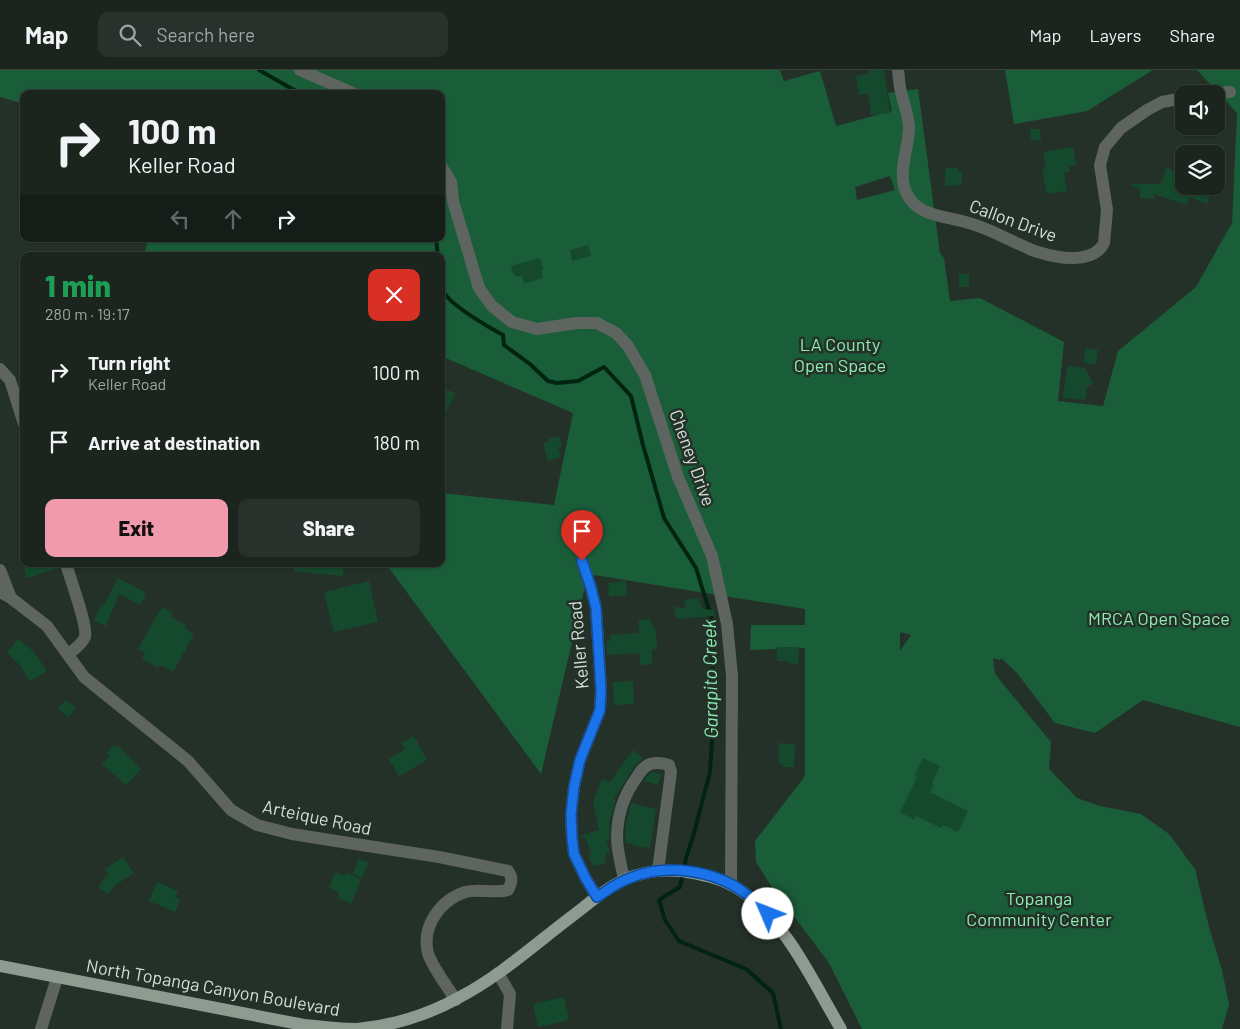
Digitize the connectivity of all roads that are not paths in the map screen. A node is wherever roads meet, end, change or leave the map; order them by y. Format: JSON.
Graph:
{"nodes":[{"id":1,"x":300,"y":70,"type":"edge"},
{"id":2,"x":898,"y":70,"type":"edge"},
{"id":3,"x":346,"y":90,"type":"edge"},
{"id":4,"x":1225,"y":92,"type":"edge"},
{"id":5,"x":1230,"y":92,"type":"dead end"},
{"id":6,"x":1175,"y":100,"type":"edge"},
{"id":7,"x":445,"y":172,"type":"edge"},
{"id":8,"x":0,"y":369,"type":"edge"},
{"id":9,"x":20,"y":411,"type":"edge"},
{"id":10,"x":582,"y":561,"type":"dead end"},
{"id":11,"x":67,"y":567,"type":"edge"},
{"id":12,"x":0,"y":570,"type":"edge"},
{"id":13,"x":6,"y":595,"type":"edge"},
{"id":14,"x":68,"y":654,"type":"junction"},
{"id":15,"x":663,"y":871,"type":"junction"},
{"id":16,"x":624,"y":880,"type":"junction"},
{"id":17,"x":731,"y":884,"type":"junction"},
{"id":18,"x":597,"y":897,"type":"junction"},
{"id":19,"x":0,"y":966,"type":"edge"},
{"id":20,"x":498,"y":973,"type":"junction"},
{"id":21,"x":57,"y":978,"type":"junction"},
{"id":22,"x":456,"y":1000,"type":"junction"},
{"id":23,"x":41,"y":1029,"type":"edge"},
{"id":24,"x":507,"y":1029,"type":"edge"},
{"id":25,"x":841,"y":1029,"type":"edge"}],
"edges":[{"from":1,"to":3,"type":"street"},
{"from":2,"to":6,"type":"street","name":"Callon Drive"},
{"from":4,"to":5,"type":"street"},
{"from":7,"to":17,"type":"street","name":"Cheney Drive"},
{"from":8,"to":9,"type":"street"},
{"from":10,"to":18,"type":"street","name":"Keller Road"},
{"from":11,"to":14,"type":"street"},
{"from":12,"to":13,"type":"street"},
{"from":13,"to":14,"type":"street","name":"Arteique Road"},
{"from":14,"to":22,"type":"street","name":"Arteique Road"},
{"from":15,"to":16,"type":"main road","name":"North Topanga Canyon Boulevard"},
{"from":15,"to":16,"type":"street"},
{"from":15,"to":17,"type":"main road","name":"North Topanga Canyon Boulevard"},
{"from":16,"to":18,"type":"main road","name":"North Topanga Canyon Boulevard"},
{"from":17,"to":25,"type":"main road","name":"North Topanga Canyon Boulevard"},
{"from":18,"to":20,"type":"main road","name":"North Topanga Canyon Boulevard"},
{"from":19,"to":21,"type":"main road","name":"North Topanga Canyon Boulevard"},
{"from":20,"to":22,"type":"main road","name":"North Topanga Canyon Boulevard"},
{"from":20,"to":24,"type":"street"},
{"from":21,"to":22,"type":"main road","name":"North Topanga Canyon Boulevard"},
{"from":21,"to":23,"type":"street"}]}
